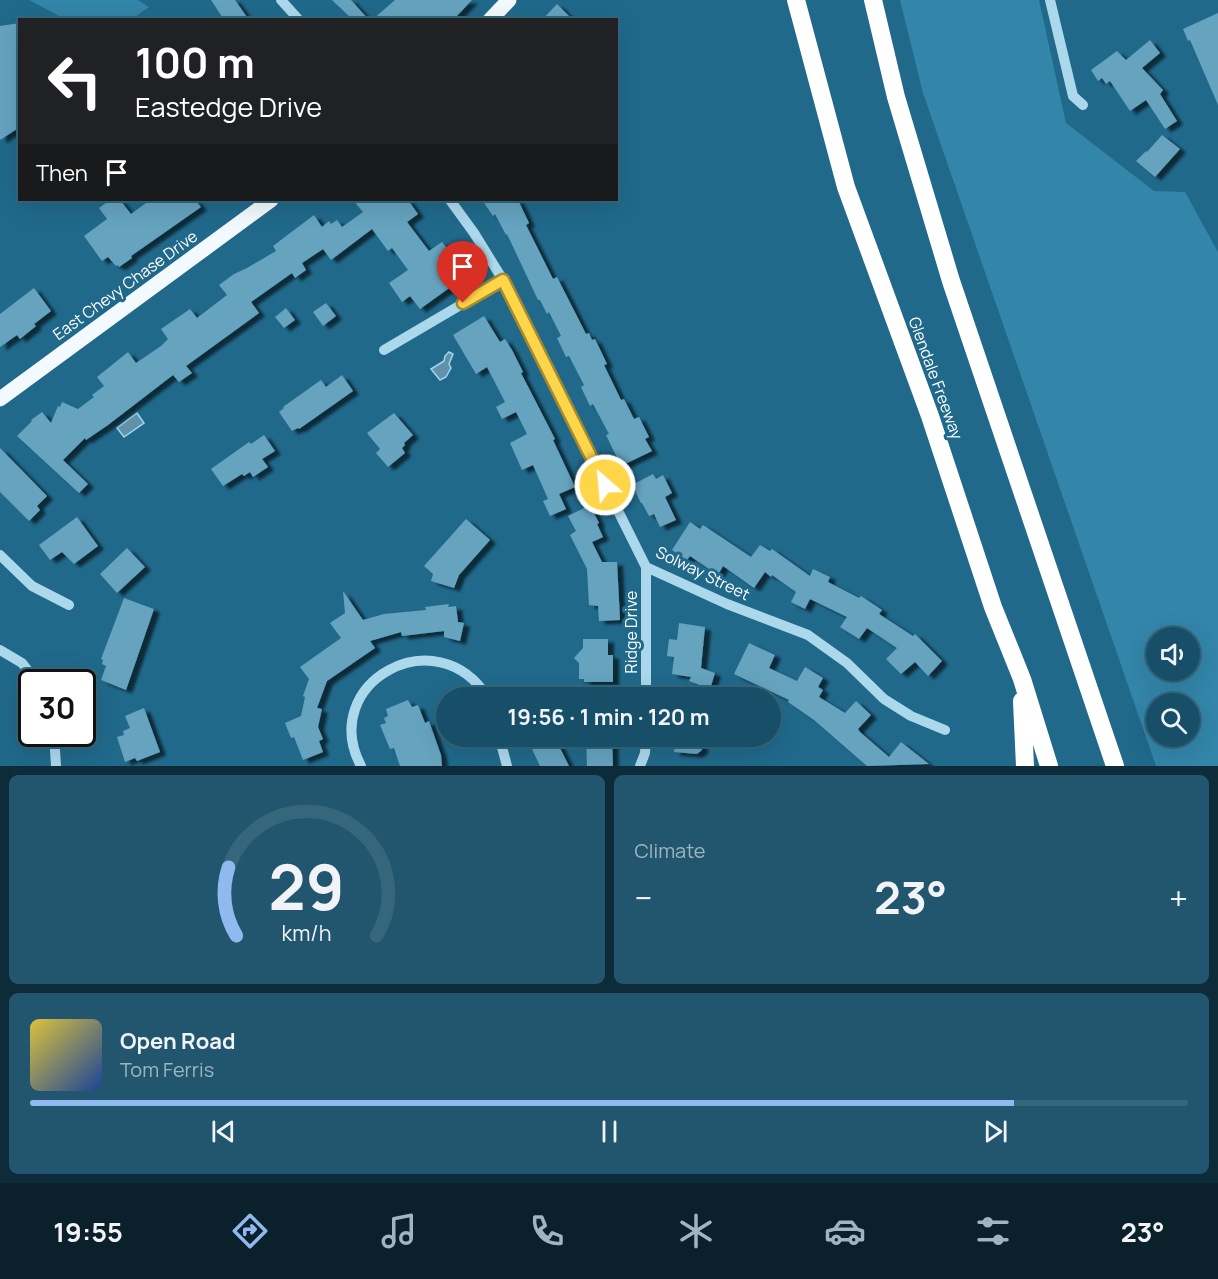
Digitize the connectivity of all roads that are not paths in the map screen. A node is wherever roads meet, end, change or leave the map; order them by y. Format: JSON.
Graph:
{"nodes":[{"id":1,"x":281,"y":0,"type":"edge"},
{"id":2,"x":509,"y":0,"type":"edge"},
{"id":3,"x":796,"y":0,"type":"edge"},
{"id":4,"x":873,"y":0,"type":"edge"},
{"id":5,"x":1050,"y":0,"type":"edge"},
{"id":6,"x":297,"y":18,"type":"edge"},
{"id":7,"x":491,"y":18,"type":"edge"},
{"id":8,"x":1083,"y":105,"type":"dead end"},
{"id":9,"x":271,"y":201,"type":"edge"},
{"id":10,"x":451,"y":201,"type":"edge"},
{"id":11,"x":503,"y":280,"type":"junction"},
{"id":12,"x":384,"y":350,"type":"dead end"},
{"id":13,"x":0,"y":399,"type":"edge"},
{"id":14,"x":0,"y":555,"type":"edge"},
{"id":15,"x":646,"y":567,"type":"junction"},
{"id":16,"x":69,"y":605,"type":"dead end"},
{"id":17,"x":0,"y":650,"type":"edge"},
{"id":18,"x":27,"y":669,"type":"edge"},
{"id":19,"x":1022,"y":679,"type":"junction"},
{"id":20,"x":481,"y":687,"type":"edge"},
{"id":21,"x":646,"y":687,"type":"edge"},
{"id":22,"x":945,"y":730,"type":"dead end"},
{"id":23,"x":55,"y":747,"type":"edge"},
{"id":24,"x":502,"y":747,"type":"edge"},
{"id":25,"x":645,"y":747,"type":"edge"},
{"id":26,"x":56,"y":766,"type":"edge"},
{"id":27,"x":361,"y":766,"type":"edge"},
{"id":28,"x":507,"y":766,"type":"edge"},
{"id":29,"x":640,"y":766,"type":"edge"},
{"id":30,"x":1025,"y":766,"type":"edge"},
{"id":31,"x":1049,"y":766,"type":"edge"},
{"id":32,"x":1115,"y":766,"type":"edge"}],
"edges":[{"from":1,"to":6,"type":"street"},
{"from":2,"to":7,"type":"main road"},
{"from":3,"to":19,"type":"highway","name":"Glendale Freeway"},
{"from":4,"to":32,"type":"highway"},
{"from":5,"to":8,"type":"street"},
{"from":9,"to":13,"type":"main road","name":"East Chevy Chase Drive"},
{"from":10,"to":11,"type":"street","name":"Solway Street"},
{"from":11,"to":12,"type":"street"},
{"from":11,"to":15,"type":"street","name":"Solway Street"},
{"from":14,"to":16,"type":"street"},
{"from":15,"to":21,"type":"street","name":"Ridge Drive"},
{"from":15,"to":22,"type":"street","name":"Solway Street"},
{"from":17,"to":18,"type":"street"},
{"from":19,"to":30,"type":"highway"},
{"from":19,"to":31,"type":"highway","name":"Glendale Freeway"},
{"from":20,"to":27,"type":"street"},
{"from":23,"to":26,"type":"street"},
{"from":24,"to":28,"type":"street"},
{"from":25,"to":29,"type":"street"}]}
